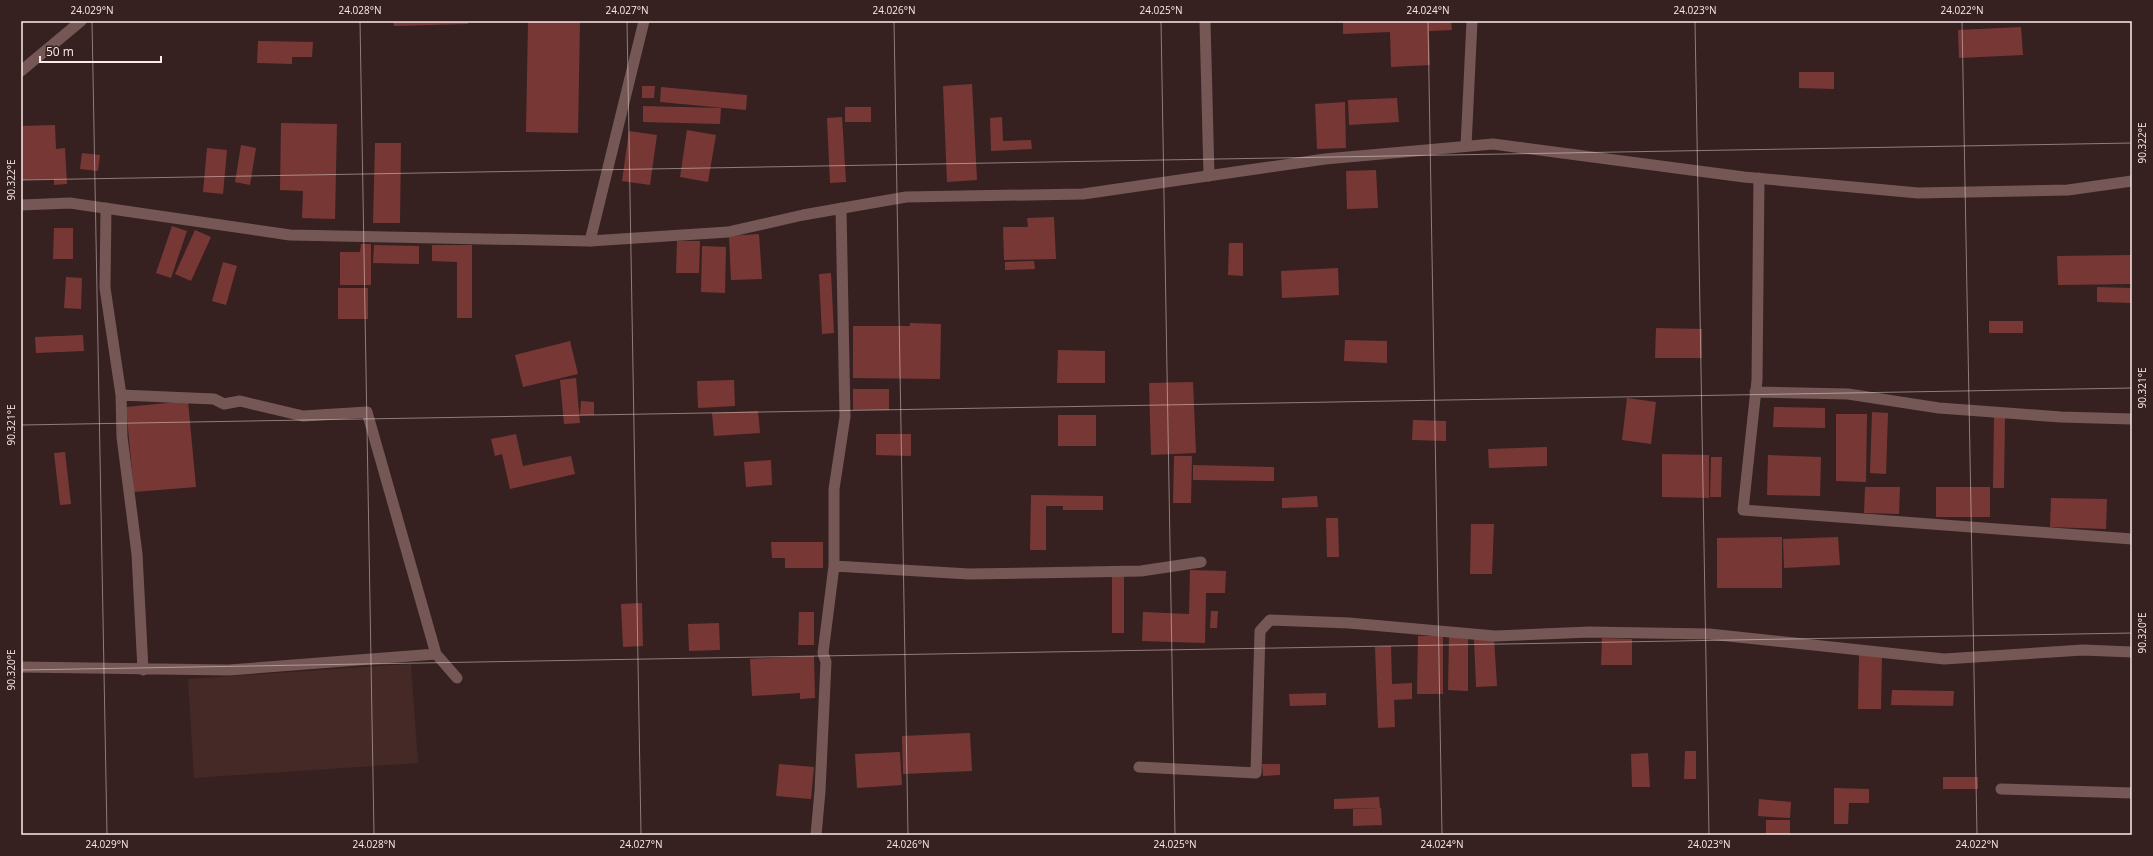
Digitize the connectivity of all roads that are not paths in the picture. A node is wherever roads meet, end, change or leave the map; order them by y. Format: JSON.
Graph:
{"nodes":[{"id":1,"x":81,"y":21,"type":"edge"},
{"id":2,"x":644,"y":21,"type":"edge"},
{"id":3,"x":1205,"y":21,"type":"edge"},
{"id":4,"x":1472,"y":21,"type":"edge"},
{"id":5,"x":21,"y":71,"type":"edge"},
{"id":6,"x":1466,"y":146,"type":"junction"},
{"id":7,"x":1208,"y":176,"type":"junction"},
{"id":8,"x":1759,"y":178,"type":"junction"},
{"id":9,"x":2132,"y":181,"type":"edge"},
{"id":10,"x":21,"y":205,"type":"edge"},
{"id":11,"x":106,"y":208,"type":"junction"},
{"id":12,"x":841,"y":208,"type":"junction"},
{"id":13,"x":590,"y":241,"type":"junction"},
{"id":14,"x":1755,"y":392,"type":"junction"},
{"id":15,"x":121,"y":395,"type":"junction"},
{"id":16,"x":2132,"y":419,"type":"edge"},
{"id":17,"x":2132,"y":539,"type":"edge"},
{"id":18,"x":1201,"y":562,"type":"dead end"},
{"id":19,"x":834,"y":566,"type":"junction"},
{"id":20,"x":2132,"y":652,"type":"edge"},
{"id":21,"x":436,"y":654,"type":"junction"},
{"id":22,"x":21,"y":667,"type":"edge"},
{"id":23,"x":142,"y":670,"type":"junction"},
{"id":24,"x":457,"y":678,"type":"dead end"},
{"id":25,"x":1139,"y":767,"type":"dead end"},
{"id":26,"x":2001,"y":789,"type":"dead end"},
{"id":27,"x":2132,"y":793,"type":"edge"},
{"id":28,"x":816,"y":835,"type":"edge"}],
"edges":[{"from":1,"to":5,"type":"street"},
{"from":2,"to":13,"type":"street"},
{"from":3,"to":7,"type":"street"},
{"from":4,"to":6,"type":"street"},
{"from":6,"to":7,"type":"street"},
{"from":6,"to":8,"type":"street"},
{"from":7,"to":12,"type":"street"},
{"from":8,"to":9,"type":"street"},
{"from":8,"to":14,"type":"street"},
{"from":10,"to":11,"type":"street"},
{"from":11,"to":13,"type":"street"},
{"from":11,"to":15,"type":"street"},
{"from":12,"to":13,"type":"street"},
{"from":12,"to":19,"type":"street"},
{"from":14,"to":16,"type":"street"},
{"from":14,"to":17,"type":"street"},
{"from":15,"to":21,"type":"street"},
{"from":15,"to":23,"type":"street"},
{"from":18,"to":19,"type":"street"},
{"from":19,"to":28,"type":"street"},
{"from":20,"to":25,"type":"street"},
{"from":21,"to":23,"type":"street"},
{"from":21,"to":24,"type":"street"},
{"from":22,"to":23,"type":"street"},
{"from":26,"to":27,"type":"street"}]}
